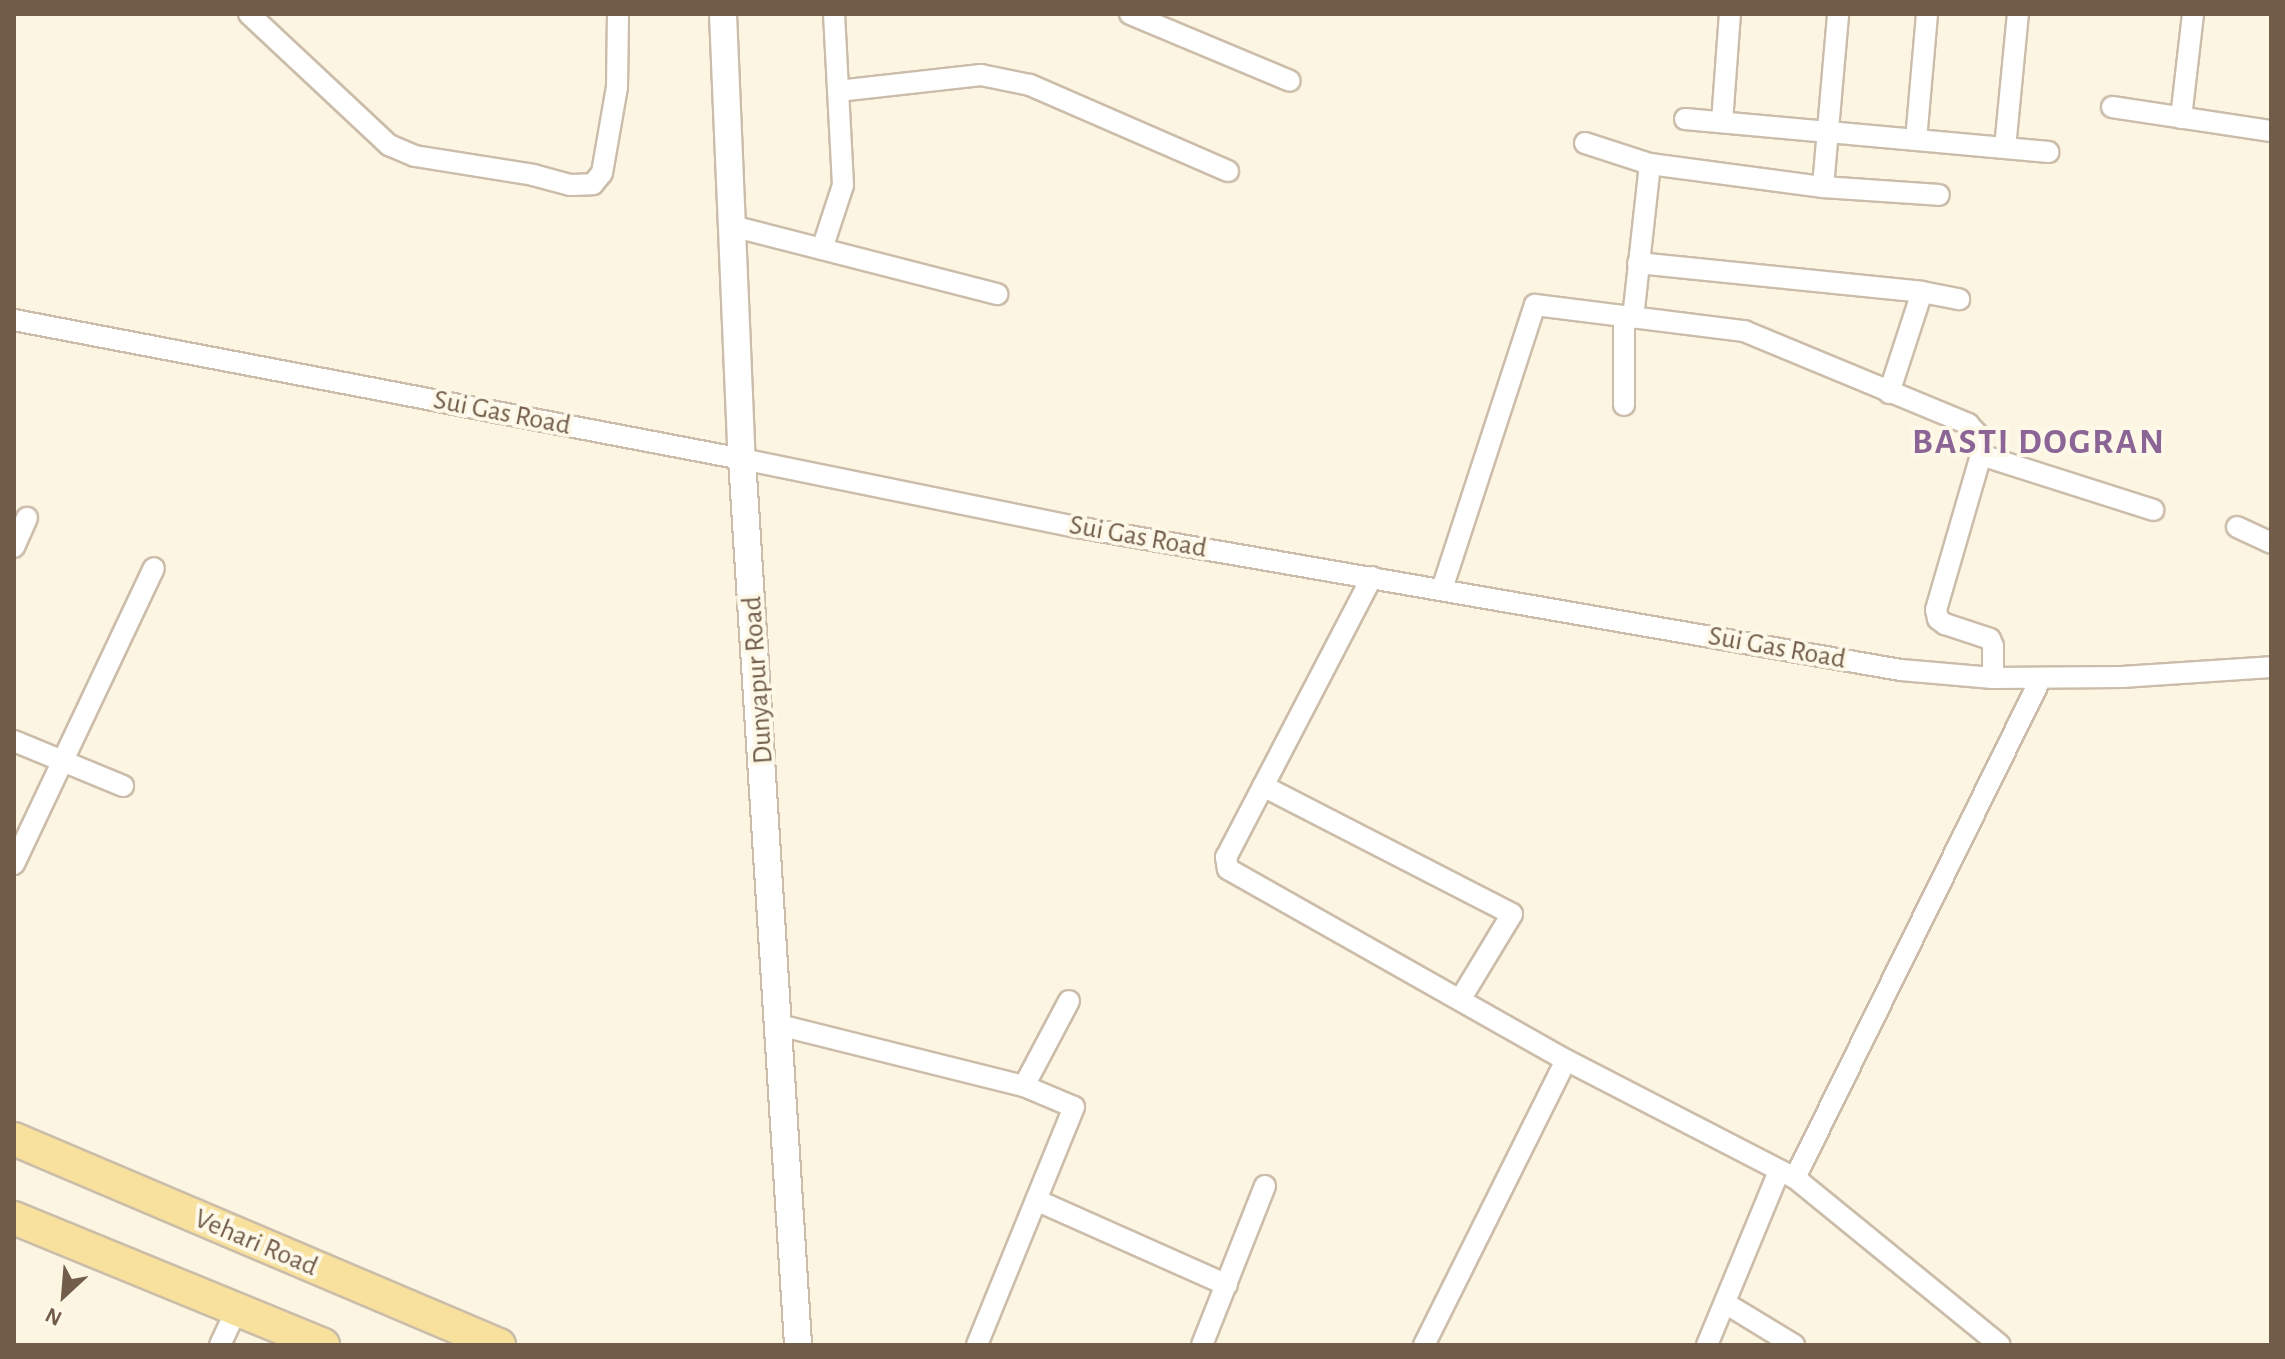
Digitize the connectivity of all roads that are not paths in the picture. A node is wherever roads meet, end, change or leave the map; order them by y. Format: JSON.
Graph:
{"nodes":[{"id":1,"x":249,"y":14,"type":"edge"},
{"id":2,"x":618,"y":14,"type":"edge"},
{"id":3,"x":723,"y":14,"type":"edge"},
{"id":4,"x":834,"y":14,"type":"edge"},
{"id":5,"x":1130,"y":14,"type":"edge"},
{"id":6,"x":1730,"y":14,"type":"edge"},
{"id":7,"x":1838,"y":14,"type":"edge"},
{"id":8,"x":1927,"y":14,"type":"edge"},
{"id":9,"x":2018,"y":14,"type":"edge"},
{"id":10,"x":2193,"y":14,"type":"edge"},
{"id":11,"x":1290,"y":81,"type":"dead end"},
{"id":12,"x":838,"y":91,"type":"junction"},
{"id":13,"x":2112,"y":107,"type":"dead end"},
{"id":14,"x":2181,"y":118,"type":"junction"},
{"id":15,"x":1685,"y":119,"type":"dead end"},
{"id":16,"x":1722,"y":122,"type":"junction"},
{"id":17,"x":2271,"y":131,"type":"edge"},
{"id":18,"x":1828,"y":132,"type":"junction"},
{"id":19,"x":1916,"y":140,"type":"junction"},
{"id":20,"x":1585,"y":143,"type":"dead end"},
{"id":21,"x":2005,"y":148,"type":"junction"},
{"id":22,"x":2049,"y":152,"type":"dead end"},
{"id":23,"x":1650,"y":164,"type":"junction"},
{"id":24,"x":1228,"y":171,"type":"dead end"},
{"id":25,"x":1823,"y":187,"type":"junction"},
{"id":26,"x":1939,"y":195,"type":"dead end"},
{"id":27,"x":732,"y":226,"type":"junction"},
{"id":28,"x":822,"y":249,"type":"junction"},
{"id":29,"x":1638,"y":263,"type":"junction"},
{"id":30,"x":1922,"y":292,"type":"junction"},
{"id":31,"x":997,"y":294,"type":"dead end"},
{"id":32,"x":1959,"y":299,"type":"dead end"},
{"id":33,"x":1629,"y":317,"type":"junction"},
{"id":34,"x":14,"y":320,"type":"edge"},
{"id":35,"x":1889,"y":393,"type":"junction"},
{"id":36,"x":1624,"y":405,"type":"dead end"},
{"id":37,"x":1981,"y":455,"type":"junction"},
{"id":38,"x":742,"y":459,"type":"junction"},
{"id":39,"x":2153,"y":510,"type":"dead end"},
{"id":40,"x":27,"y":518,"type":"dead end"},
{"id":41,"x":2237,"y":527,"type":"dead end"},
{"id":42,"x":2271,"y":543,"type":"edge"},
{"id":43,"x":14,"y":547,"type":"edge"},
{"id":44,"x":154,"y":568,"type":"dead end"},
{"id":45,"x":1372,"y":577,"type":"junction"},
{"id":46,"x":1442,"y":589,"type":"junction"},
{"id":47,"x":2271,"y":667,"type":"edge"},
{"id":48,"x":1993,"y":678,"type":"junction"},
{"id":49,"x":2041,"y":678,"type":"junction"},
{"id":50,"x":14,"y":741,"type":"edge"},
{"id":51,"x":62,"y":762,"type":"junction"},
{"id":52,"x":123,"y":786,"type":"dead end"},
{"id":53,"x":1263,"y":786,"type":"junction"},
{"id":54,"x":14,"y":864,"type":"edge"},
{"id":55,"x":1460,"y":1000,"type":"junction"},
{"id":56,"x":1069,"y":1001,"type":"dead end"},
{"id":57,"x":779,"y":1025,"type":"junction"},
{"id":58,"x":1566,"y":1060,"type":"junction"},
{"id":59,"x":1024,"y":1086,"type":"junction"},
{"id":60,"x":14,"y":1139,"type":"edge"},
{"id":61,"x":1787,"y":1174,"type":"junction"},
{"id":62,"x":1265,"y":1186,"type":"dead end"},
{"id":63,"x":1036,"y":1200,"type":"junction"},
{"id":64,"x":14,"y":1218,"type":"edge"},
{"id":65,"x":1227,"y":1285,"type":"junction"},
{"id":66,"x":1725,"y":1303,"type":"junction"},
{"id":67,"x":237,"y":1309,"type":"junction"},
{"id":68,"x":220,"y":1345,"type":"edge"},
{"id":69,"x":323,"y":1345,"type":"edge"},
{"id":70,"x":499,"y":1345,"type":"edge"},
{"id":71,"x":798,"y":1345,"type":"edge"},
{"id":72,"x":977,"y":1345,"type":"edge"},
{"id":73,"x":1202,"y":1345,"type":"edge"},
{"id":74,"x":1424,"y":1345,"type":"edge"},
{"id":75,"x":1707,"y":1345,"type":"edge"},
{"id":76,"x":1794,"y":1345,"type":"edge"},
{"id":77,"x":2000,"y":1345,"type":"edge"}],
"edges":[{"from":1,"to":2,"type":"street"},
{"from":3,"to":27,"type":"street","name":"Dunyapur Road"},
{"from":4,"to":12,"type":"street"},
{"from":5,"to":11,"type":"street"},
{"from":6,"to":16,"type":"street"},
{"from":7,"to":18,"type":"street"},
{"from":8,"to":19,"type":"street"},
{"from":9,"to":21,"type":"street"},
{"from":10,"to":14,"type":"street"},
{"from":12,"to":24,"type":"street"},
{"from":12,"to":28,"type":"street"},
{"from":13,"to":14,"type":"street"},
{"from":14,"to":17,"type":"street"},
{"from":15,"to":16,"type":"street"},
{"from":16,"to":18,"type":"street"},
{"from":18,"to":19,"type":"street"},
{"from":18,"to":25,"type":"street"},
{"from":19,"to":21,"type":"street"},
{"from":20,"to":23,"type":"street"},
{"from":21,"to":22,"type":"street"},
{"from":23,"to":25,"type":"street"},
{"from":23,"to":29,"type":"street"},
{"from":25,"to":26,"type":"street"},
{"from":27,"to":28,"type":"street"},
{"from":27,"to":38,"type":"street","name":"Dunyapur Road"},
{"from":28,"to":31,"type":"street"},
{"from":29,"to":30,"type":"street"},
{"from":29,"to":33,"type":"street"},
{"from":30,"to":32,"type":"street"},
{"from":30,"to":35,"type":"street"},
{"from":33,"to":35,"type":"street"},
{"from":33,"to":36,"type":"street"},
{"from":33,"to":46,"type":"street"},
{"from":34,"to":38,"type":"street","name":"Sui Gas Road"},
{"from":35,"to":37,"type":"street"},
{"from":37,"to":39,"type":"street"},
{"from":37,"to":48,"type":"street"},
{"from":38,"to":45,"type":"street","name":"Sui Gas Road"},
{"from":38,"to":57,"type":"street","name":"Dunyapur Road"},
{"from":40,"to":43,"type":"street"},
{"from":41,"to":42,"type":"street"},
{"from":44,"to":51,"type":"street"},
{"from":45,"to":46,"type":"street","name":"Sui Gas Road"},
{"from":45,"to":53,"type":"street"},
{"from":46,"to":48,"type":"street","name":"Sui Gas Road"},
{"from":47,"to":49,"type":"street","name":"Sui Gas Road"},
{"from":48,"to":49,"type":"street","name":"Sui Gas Road"},
{"from":49,"to":61,"type":"street"},
{"from":50,"to":51,"type":"street"},
{"from":51,"to":52,"type":"street"},
{"from":51,"to":54,"type":"street"},
{"from":53,"to":55,"type":"street"},
{"from":53,"to":55,"type":"street"},
{"from":55,"to":58,"type":"street"},
{"from":56,"to":59,"type":"street"},
{"from":57,"to":59,"type":"street"},
{"from":57,"to":71,"type":"street","name":"Dunyapur Road"},
{"from":58,"to":61,"type":"street"},
{"from":58,"to":74,"type":"street"},
{"from":59,"to":63,"type":"street"},
{"from":60,"to":70,"type":"main road","name":"Vehari Road"},
{"from":61,"to":66,"type":"street"},
{"from":61,"to":77,"type":"street"},
{"from":62,"to":65,"type":"street"},
{"from":63,"to":65,"type":"street"},
{"from":63,"to":72,"type":"street"},
{"from":64,"to":67,"type":"main road"},
{"from":65,"to":73,"type":"street"},
{"from":66,"to":75,"type":"street"},
{"from":66,"to":76,"type":"street"},
{"from":67,"to":68,"type":"street"},
{"from":67,"to":69,"type":"main road"}]}
